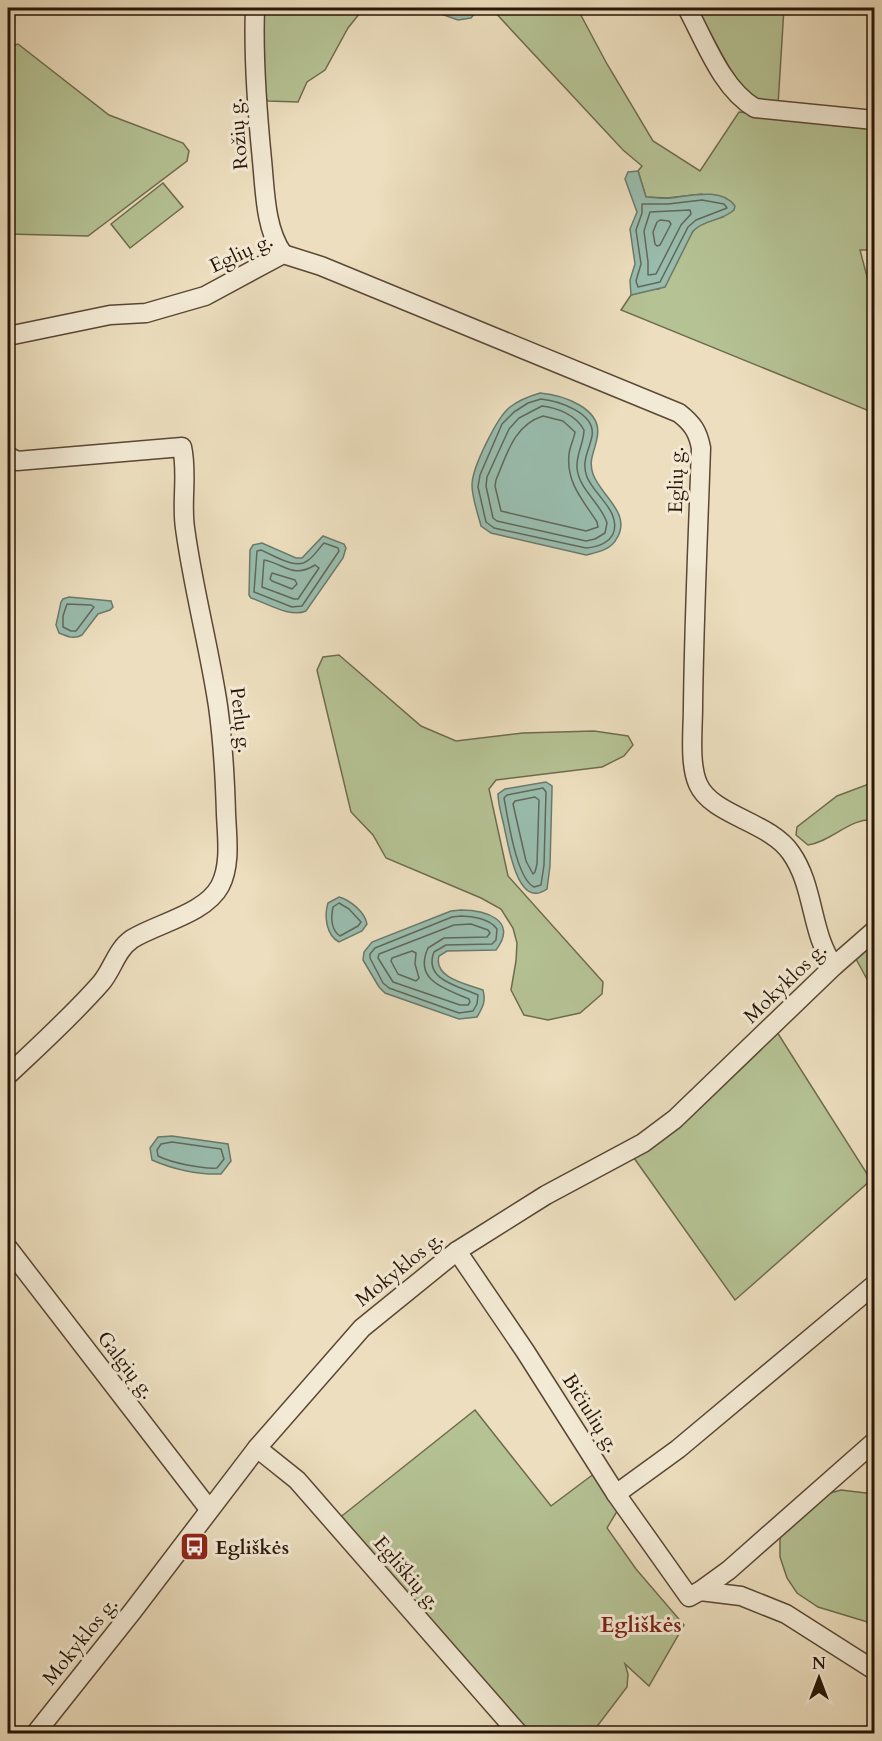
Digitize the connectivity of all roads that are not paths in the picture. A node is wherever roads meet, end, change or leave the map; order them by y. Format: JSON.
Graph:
{"nodes":[{"id":1,"x":255,"y":8,"type":"edge"},
{"id":2,"x":687,"y":8,"type":"edge"},
{"id":3,"x":874,"y":120,"type":"edge"},
{"id":4,"x":283,"y":254,"type":"junction"},
{"id":5,"x":8,"y":336,"type":"edge"},
{"id":6,"x":8,"y":456,"type":"edge"},
{"id":7,"x":874,"y":931,"type":"edge"},
{"id":8,"x":834,"y":966,"type":"junction"},
{"id":9,"x":8,"y":1075,"type":"edge"},
{"id":10,"x":8,"y":1248,"type":"edge"},
{"id":11,"x":457,"y":1251,"type":"junction"},
{"id":12,"x":874,"y":1285,"type":"edge"},
{"id":13,"x":874,"y":1442,"type":"edge"},
{"id":14,"x":257,"y":1448,"type":"junction"},
{"id":15,"x":616,"y":1494,"type":"junction"},
{"id":16,"x":209,"y":1509,"type":"junction"},
{"id":17,"x":694,"y":1594,"type":"junction"},
{"id":18,"x":874,"y":1670,"type":"edge"},
{"id":19,"x":35,"y":1734,"type":"edge"},
{"id":20,"x":519,"y":1734,"type":"edge"}],
"edges":[{"from":1,"to":4,"type":"street","name":"Rožių g."},
{"from":2,"to":3,"type":"street"},
{"from":4,"to":5,"type":"street","name":"Eglių g."},
{"from":4,"to":8,"type":"street","name":"Eglių g."},
{"from":6,"to":9,"type":"street","name":"Perlų g."},
{"from":7,"to":8,"type":"street","name":"Mokyklos g."},
{"from":8,"to":11,"type":"street","name":"Mokyklos g."},
{"from":10,"to":16,"type":"street","name":"Galgių g."},
{"from":11,"to":14,"type":"street","name":"Mokyklos g."},
{"from":11,"to":15,"type":"street","name":"Bičiulių g."},
{"from":12,"to":15,"type":"street"},
{"from":13,"to":17,"type":"street"},
{"from":14,"to":16,"type":"street","name":"Mokyklos g."},
{"from":14,"to":20,"type":"street","name":"Egliškių g."},
{"from":15,"to":17,"type":"street","name":"Bičiulių g."},
{"from":16,"to":19,"type":"street","name":"Mokyklos g."},
{"from":17,"to":18,"type":"street"}]}
